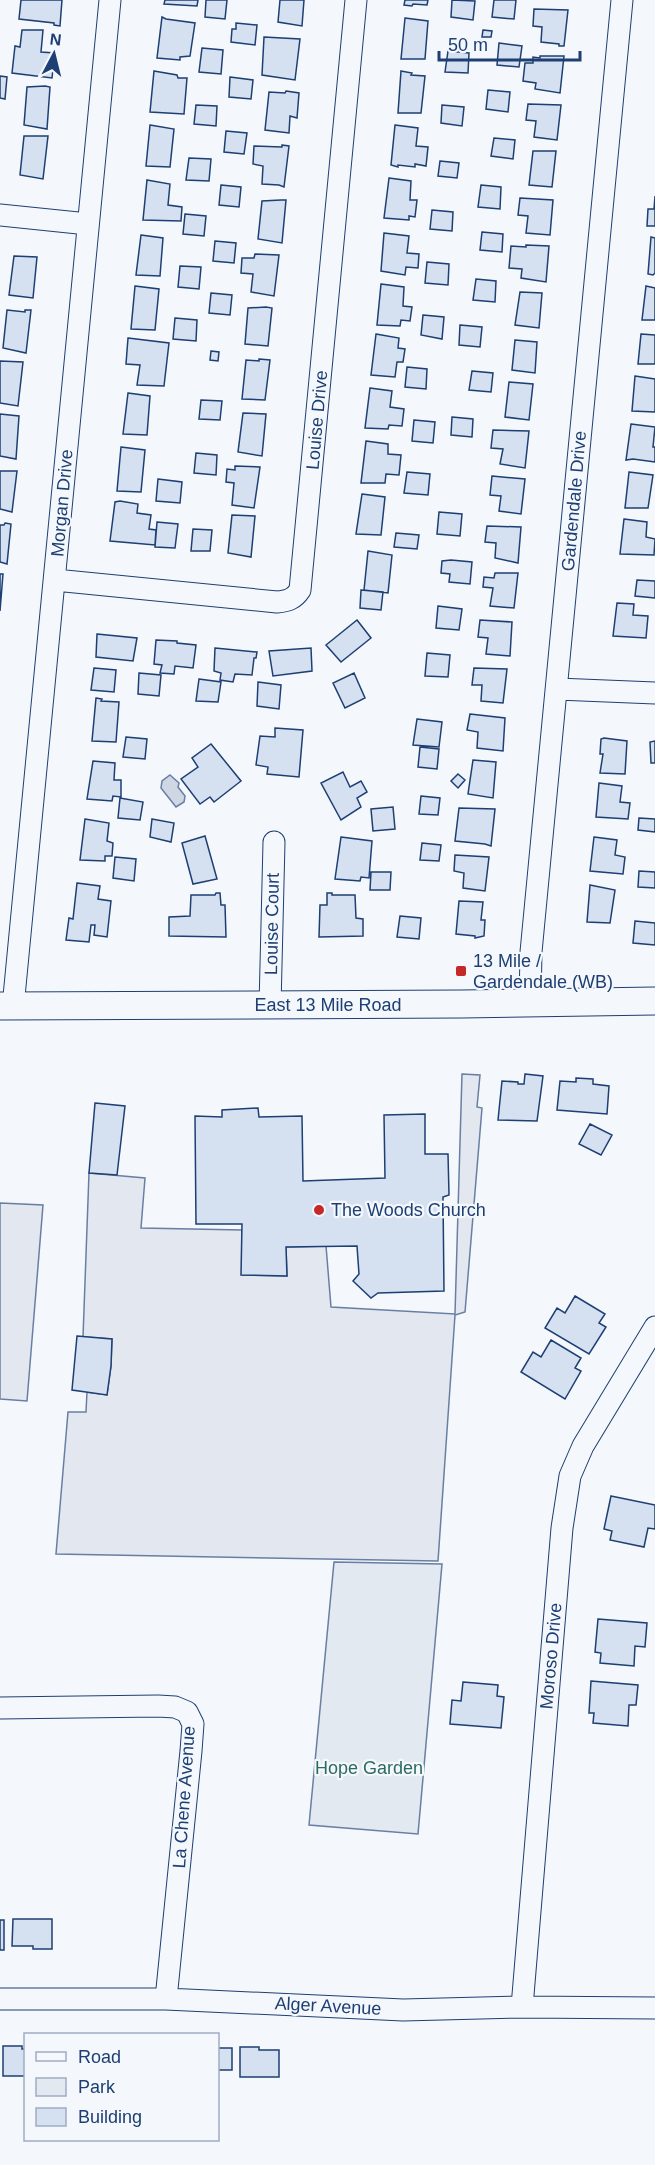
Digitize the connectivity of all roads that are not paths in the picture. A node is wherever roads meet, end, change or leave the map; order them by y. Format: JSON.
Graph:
{"nodes":[{"id":1,"x":110,"y":0,"type":"edge"},
{"id":2,"x":356,"y":0,"type":"edge"},
{"id":3,"x":622,"y":0,"type":"edge"},
{"id":4,"x":0,"y":215,"type":"edge"},
{"id":5,"x":88,"y":224,"type":"junction"},
{"id":6,"x":55,"y":580,"type":"junction"},
{"id":7,"x":557,"y":689,"type":"junction"},
{"id":8,"x":655,"y":693,"type":"edge"},
{"id":9,"x":274,"y":842,"type":"dead end"},
{"id":10,"x":655,"y":1001,"type":"edge"},
{"id":11,"x":530,"y":1002,"type":"junction"},
{"id":12,"x":7,"y":1006,"type":"edge"},
{"id":13,"x":270,"y":1006,"type":"junction"},
{"id":14,"x":655,"y":1327,"type":"edge"},
{"id":15,"x":0,"y":1708,"type":"edge"},
{"id":16,"x":0,"y":1999,"type":"edge"},
{"id":17,"x":166,"y":1999,"type":"junction"},
{"id":18,"x":522,"y":2007,"type":"junction"},
{"id":19,"x":655,"y":2008,"type":"edge"}],
"edges":[{"from":1,"to":5,"type":"street","name":"Morgan Drive"},
{"from":2,"to":6,"type":"street","name":"Louise Drive"},
{"from":3,"to":7,"type":"street","name":"Gardendale Drive"},
{"from":4,"to":5,"type":"street"},
{"from":5,"to":6,"type":"street","name":"Morgan Drive"},
{"from":6,"to":12,"type":"street","name":"Morgan Drive"},
{"from":7,"to":8,"type":"street"},
{"from":7,"to":11,"type":"street","name":"Gardendale Drive"},
{"from":9,"to":13,"type":"street","name":"Louise Court"},
{"from":10,"to":11,"type":"main road","name":"East 13 Mile Road"},
{"from":11,"to":13,"type":"main road","name":"East 13 Mile Road"},
{"from":12,"to":13,"type":"main road","name":"East 13 Mile Road"},
{"from":14,"to":18,"type":"street","name":"Moroso Drive"},
{"from":15,"to":17,"type":"street","name":"La Chene Avenue"},
{"from":16,"to":17,"type":"street","name":"Alger Avenue"},
{"from":17,"to":18,"type":"street","name":"Alger Avenue"},
{"from":18,"to":19,"type":"street","name":"Alger Avenue"}]}
